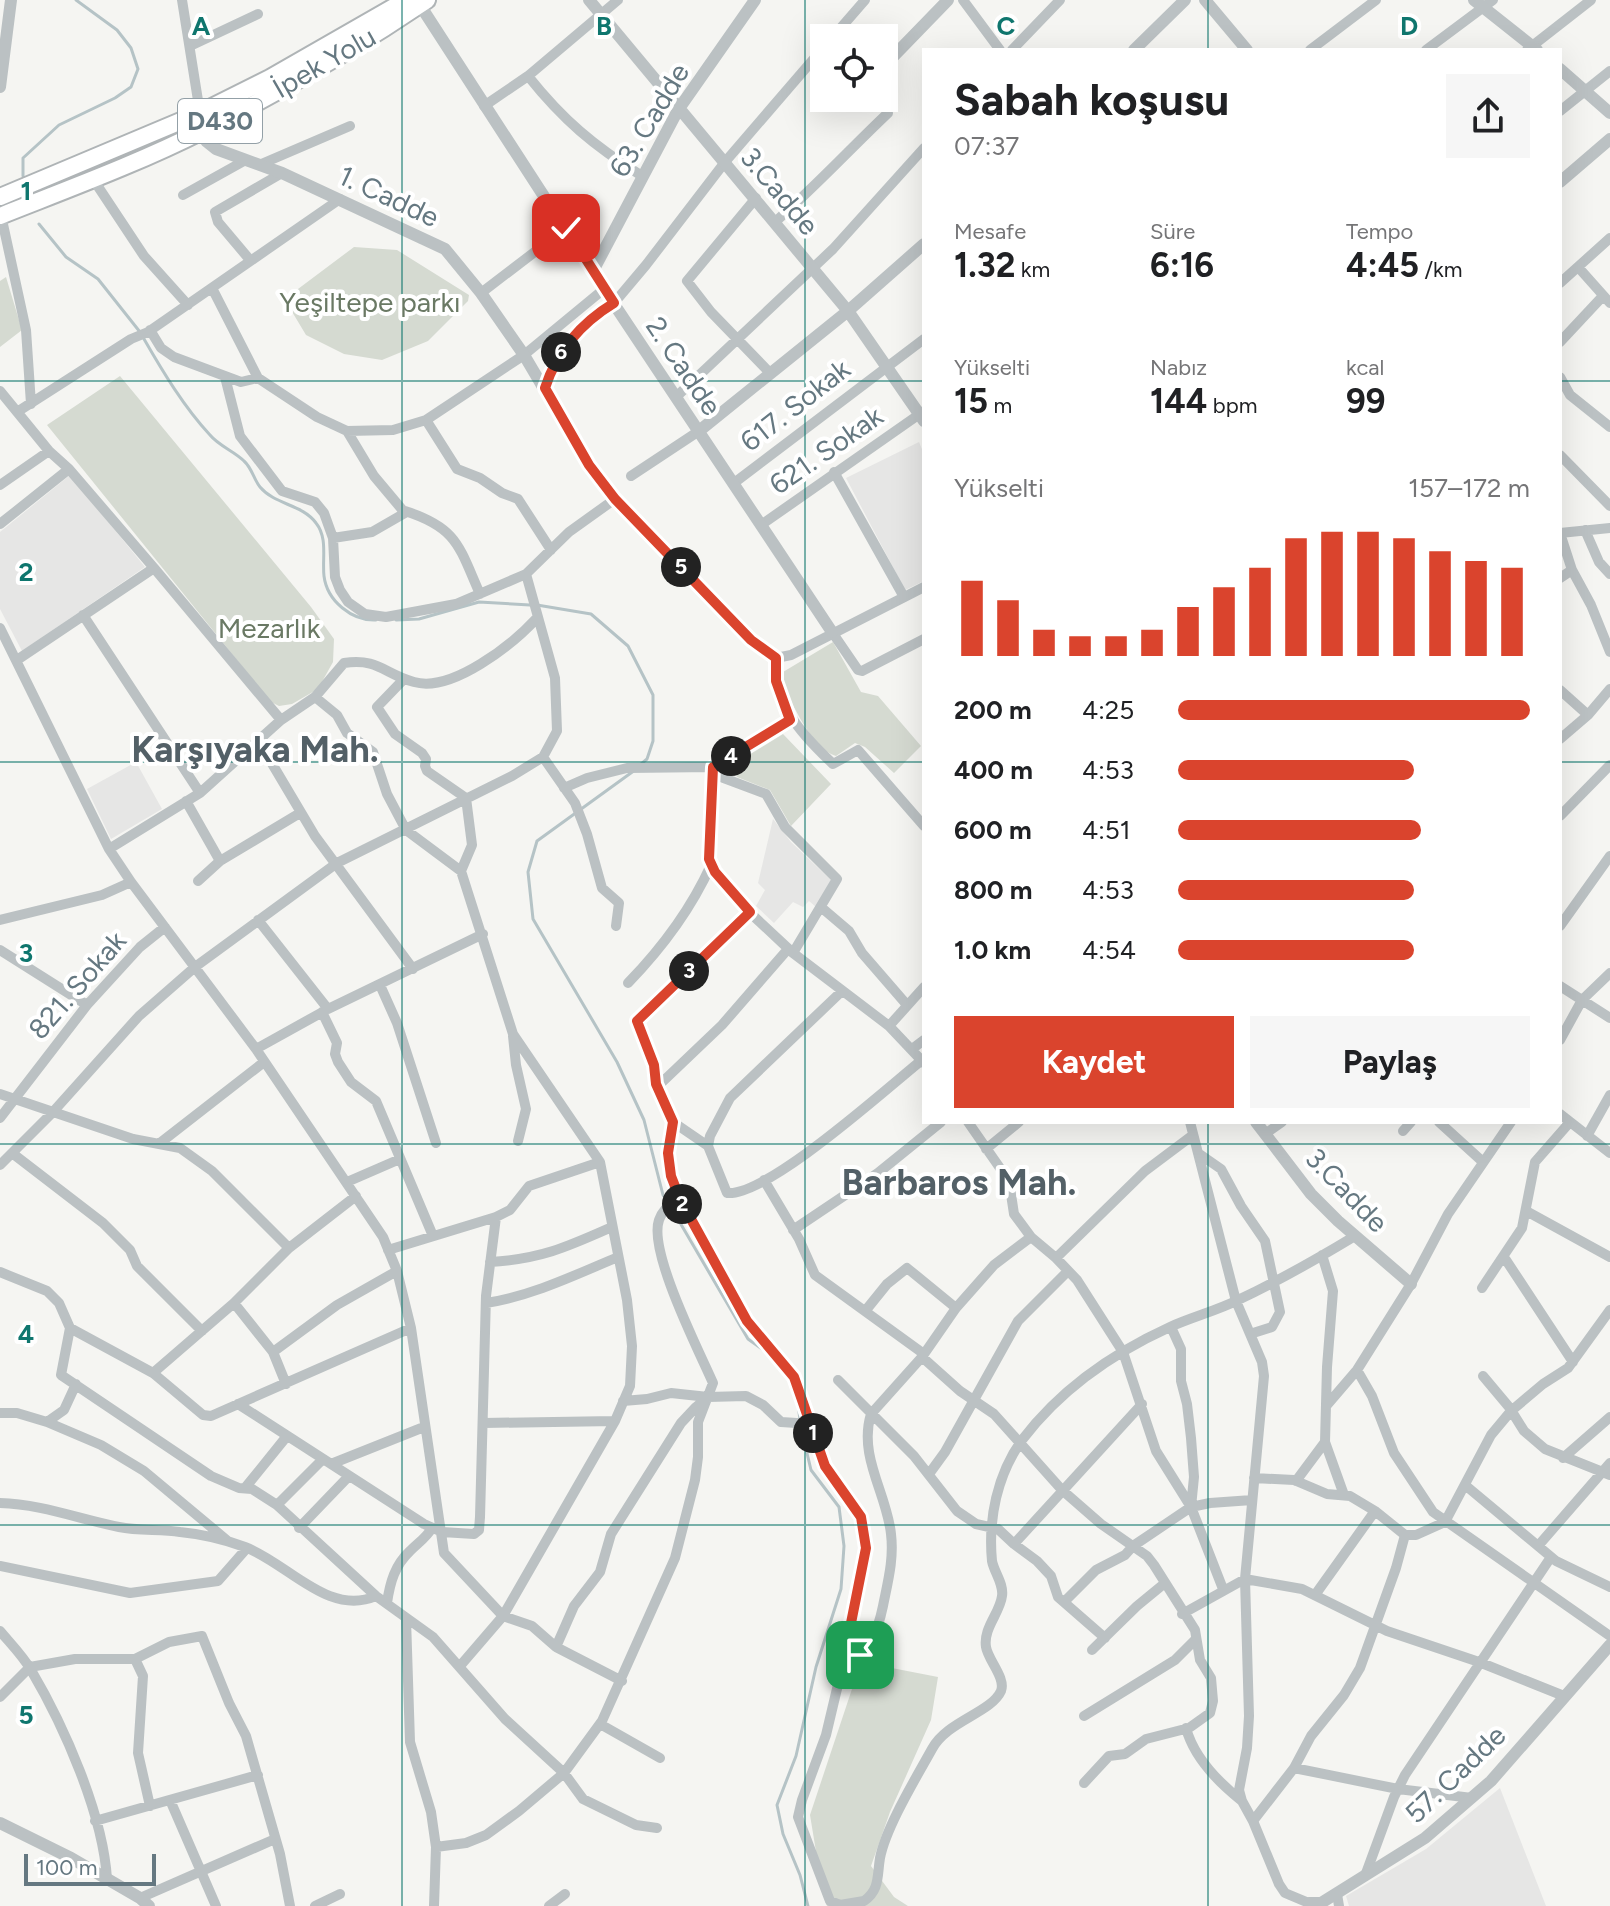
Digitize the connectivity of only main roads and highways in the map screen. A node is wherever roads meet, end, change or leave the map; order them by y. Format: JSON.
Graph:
{"nodes":[{"id":1,"x":418,"y":2,"type":"edge"},
{"id":2,"x":0,"y":197,"type":"edge"},
{"id":3,"x":0,"y":216,"type":"edge"}],
"edges":[{"from":1,"to":2,"type":"highway","number":"D430"},
{"from":1,"to":3,"type":"highway","name":"İpek Yolu","number":"D430"}]}
